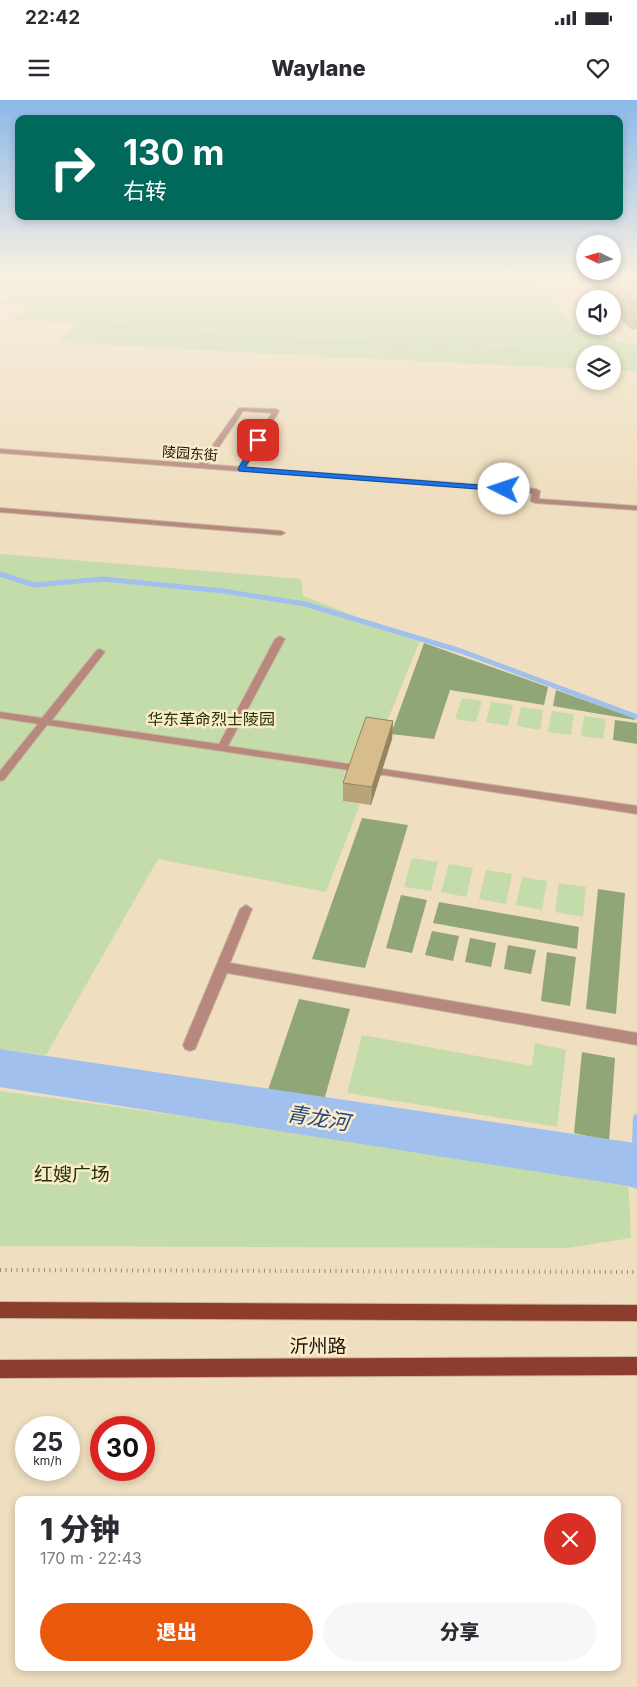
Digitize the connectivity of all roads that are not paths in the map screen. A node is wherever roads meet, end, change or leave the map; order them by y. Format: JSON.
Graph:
{"nodes":[{"id":1,"x":0,"y":451,"type":"edge"},
{"id":2,"x":202,"y":466,"type":"junction"},
{"id":3,"x":241,"y":469,"type":"junction"},
{"id":4,"x":637,"y":508,"type":"edge"},
{"id":5,"x":0,"y":510,"type":"edge"},
{"id":6,"x":281,"y":533,"type":"dead end"},
{"id":7,"x":280,"y":639,"type":"dead end"},
{"id":8,"x":100,"y":652,"type":"dead end"},
{"id":9,"x":0,"y":715,"type":"edge"},
{"id":10,"x":44,"y":721,"type":"junction"},
{"id":11,"x":222,"y":748,"type":"junction"},
{"id":12,"x":0,"y":778,"type":"edge"},
{"id":13,"x":637,"y":810,"type":"edge"},
{"id":14,"x":246,"y":909,"type":"dead end"},
{"id":15,"x":223,"y":967,"type":"junction"},
{"id":16,"x":637,"y":1038,"type":"edge"},
{"id":17,"x":190,"y":1045,"type":"dead end"},
{"id":18,"x":0,"y":1310,"type":"edge"},
{"id":19,"x":637,"y":1313,"type":"edge"},
{"id":20,"x":637,"y":1366,"type":"edge"},
{"id":21,"x":0,"y":1369,"type":"edge"}],
"edges":[{"from":1,"to":2,"type":"street","name":"陵园东街"},
{"from":2,"to":3,"type":"street","name":"陵园东街"},
{"from":2,"to":3,"type":"street"},
{"from":3,"to":4,"type":"street","name":"陵园东街"},
{"from":5,"to":6,"type":"street"},
{"from":7,"to":11,"type":"street"},
{"from":8,"to":10,"type":"street"},
{"from":9,"to":10,"type":"street"},
{"from":10,"to":11,"type":"street"},
{"from":10,"to":12,"type":"street"},
{"from":11,"to":13,"type":"street"},
{"from":14,"to":15,"type":"street"},
{"from":15,"to":16,"type":"street"},
{"from":15,"to":17,"type":"street"},
{"from":18,"to":19,"type":"main road","name":"沂州路"},
{"from":20,"to":21,"type":"main road","name":"沂州路"}]}
